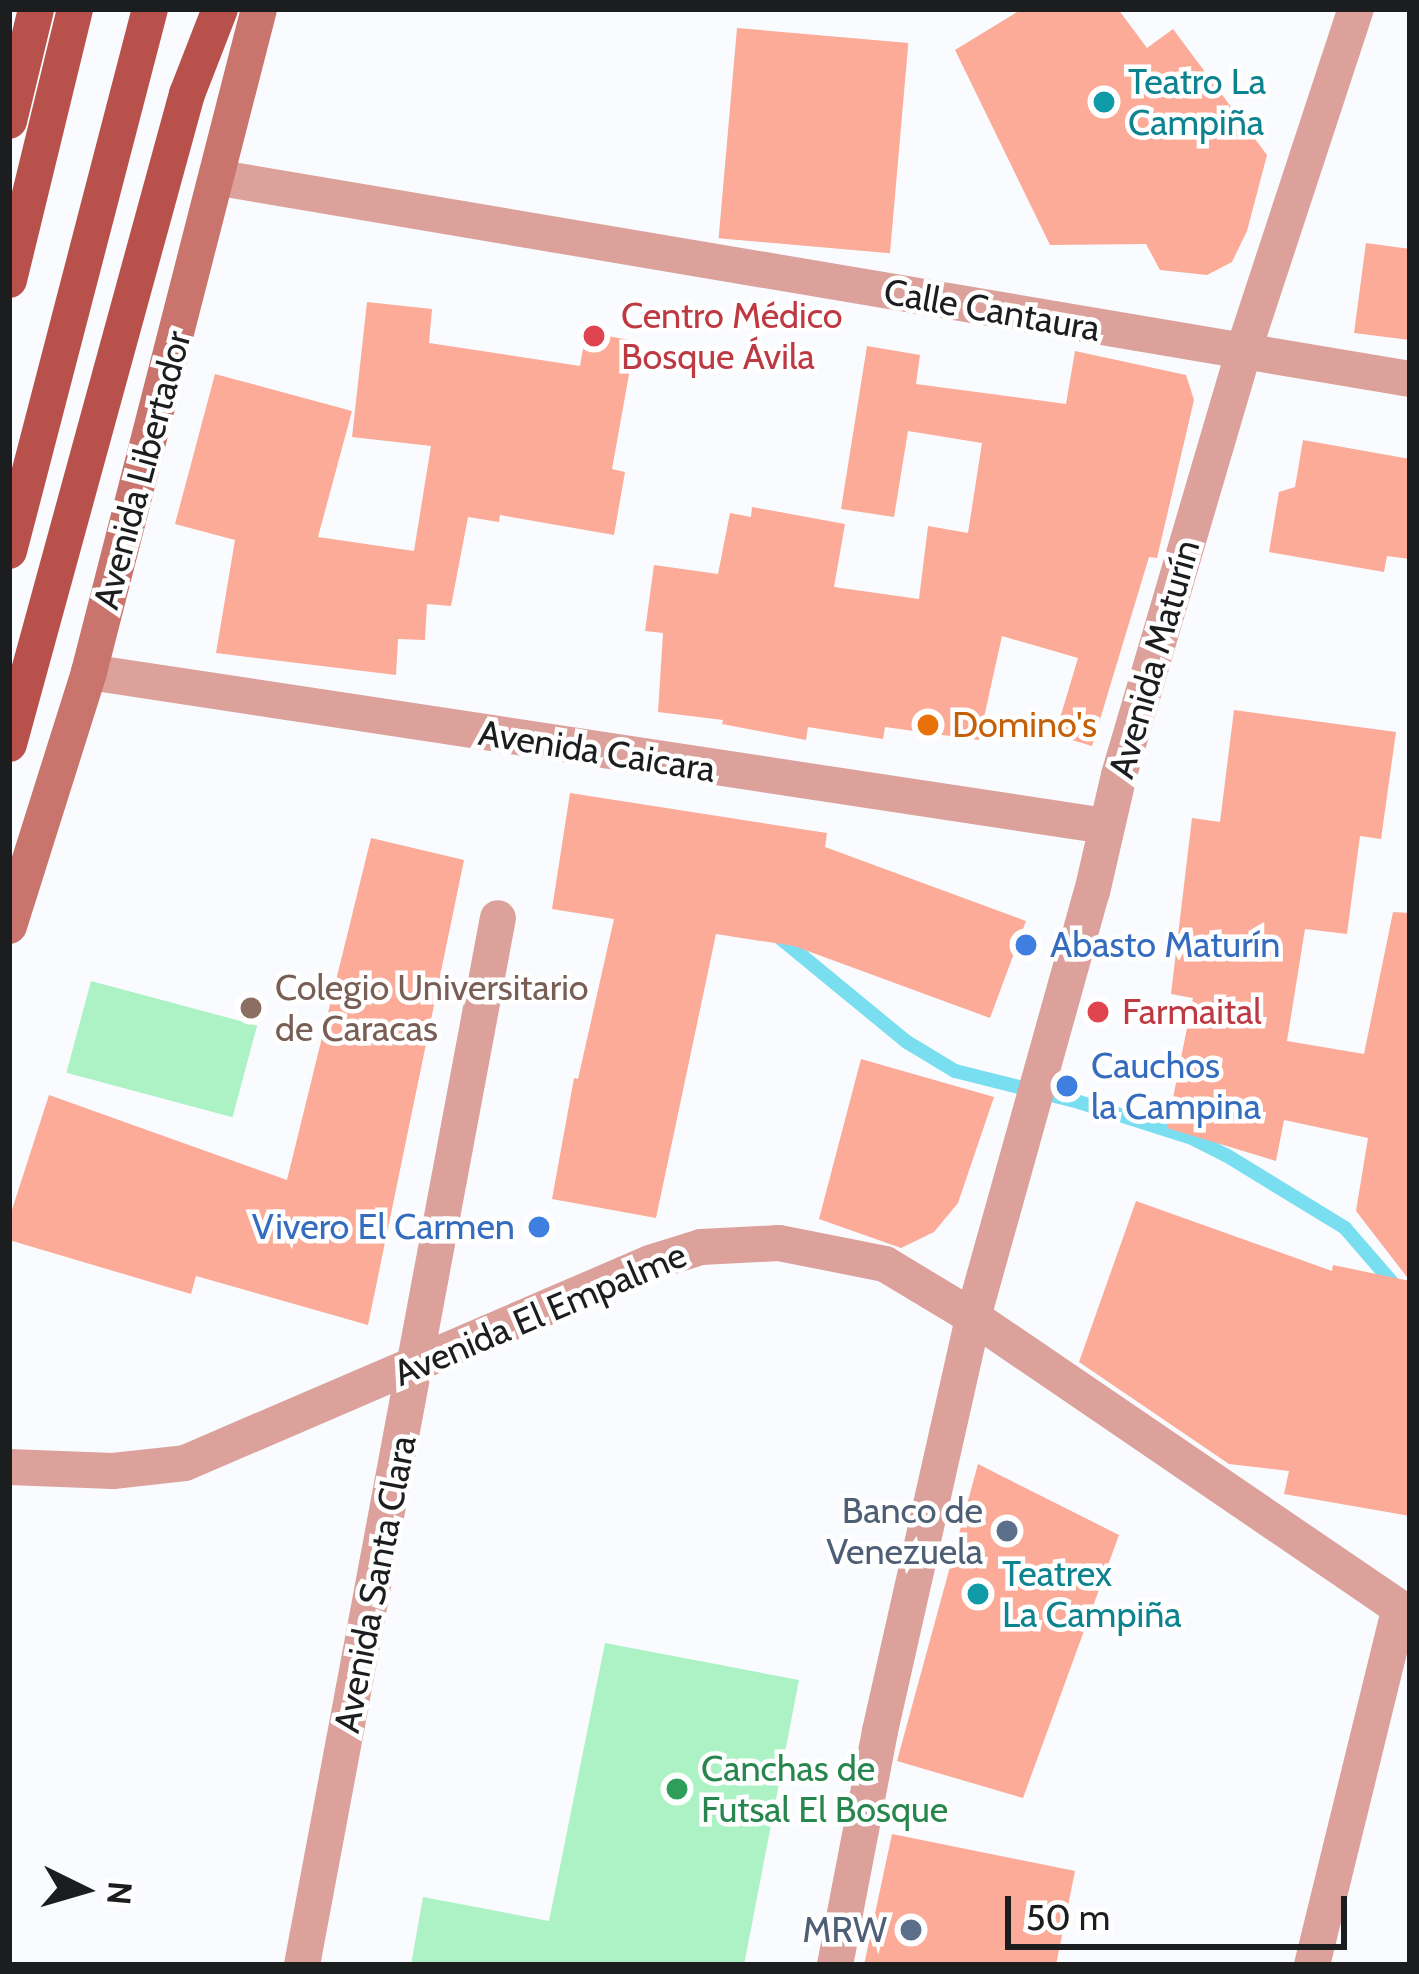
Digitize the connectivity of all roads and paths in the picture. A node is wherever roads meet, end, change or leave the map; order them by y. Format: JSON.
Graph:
{"nodes":[{"id":1,"x":36,"y":9,"type":"edge"},
{"id":2,"x":75,"y":9,"type":"edge"},
{"id":3,"x":150,"y":9,"type":"edge"},
{"id":4,"x":220,"y":9,"type":"edge"},
{"id":5,"x":259,"y":9,"type":"edge"},
{"id":6,"x":1357,"y":9,"type":"edge"},
{"id":7,"x":9,"y":122,"type":"edge"},
{"id":8,"x":220,"y":178,"type":"junction"},
{"id":9,"x":9,"y":280,"type":"edge"},
{"id":10,"x":1244,"y":349,"type":"junction"},
{"id":11,"x":1410,"y":379,"type":"edge"},
{"id":12,"x":9,"y":551,"type":"edge"},
{"id":13,"x":89,"y":672,"type":"junction"},
{"id":14,"x":9,"y":744,"type":"edge"},
{"id":15,"x":1106,"y":826,"type":"junction"},
{"id":16,"x":498,"y":918,"type":"dead end"},
{"id":17,"x":9,"y":926,"type":"edge"},
{"id":18,"x":974,"y":1317,"type":"junction"},
{"id":19,"x":418,"y":1365,"type":"junction"},
{"id":20,"x":9,"y":1467,"type":"edge"},
{"id":21,"x":1404,"y":1614,"type":"edge"},
{"id":22,"x":302,"y":1965,"type":"edge"},
{"id":23,"x":835,"y":1965,"type":"edge"},
{"id":24,"x":1312,"y":1965,"type":"edge"}],
"edges":[{"from":1,"to":7,"type":"main road"},
{"from":2,"to":9,"type":"main road"},
{"from":3,"to":12,"type":"main road"},
{"from":4,"to":14,"type":"main road"},
{"from":5,"to":8,"type":"main road","name":"Avenida Libertador"},
{"from":6,"to":10,"type":"street","name":"Avenida Maturín"},
{"from":8,"to":10,"type":"street","name":"Calle Cantaura"},
{"from":8,"to":13,"type":"main road","name":"Avenida Libertador"},
{"from":10,"to":11,"type":"street","name":"Calle Cantaura"},
{"from":10,"to":15,"type":"street","name":"Avenida Maturín"},
{"from":13,"to":15,"type":"street","name":"Avenida Caicara"},
{"from":13,"to":17,"type":"main road","name":"Avenida Libertador"},
{"from":15,"to":18,"type":"street","name":"Avenida Maturín"},
{"from":16,"to":19,"type":"street","name":"Avenida Santa Clara"},
{"from":18,"to":19,"type":"street","name":"Avenida El Empalme"},
{"from":18,"to":21,"type":"street","name":"Avenida El Empalme"},
{"from":18,"to":23,"type":"street","name":"Avenida Maturín"},
{"from":19,"to":20,"type":"street","name":"Avenida El Empalme"},
{"from":19,"to":22,"type":"street","name":"Avenida Santa Clara"},
{"from":21,"to":24,"type":"street"}]}
